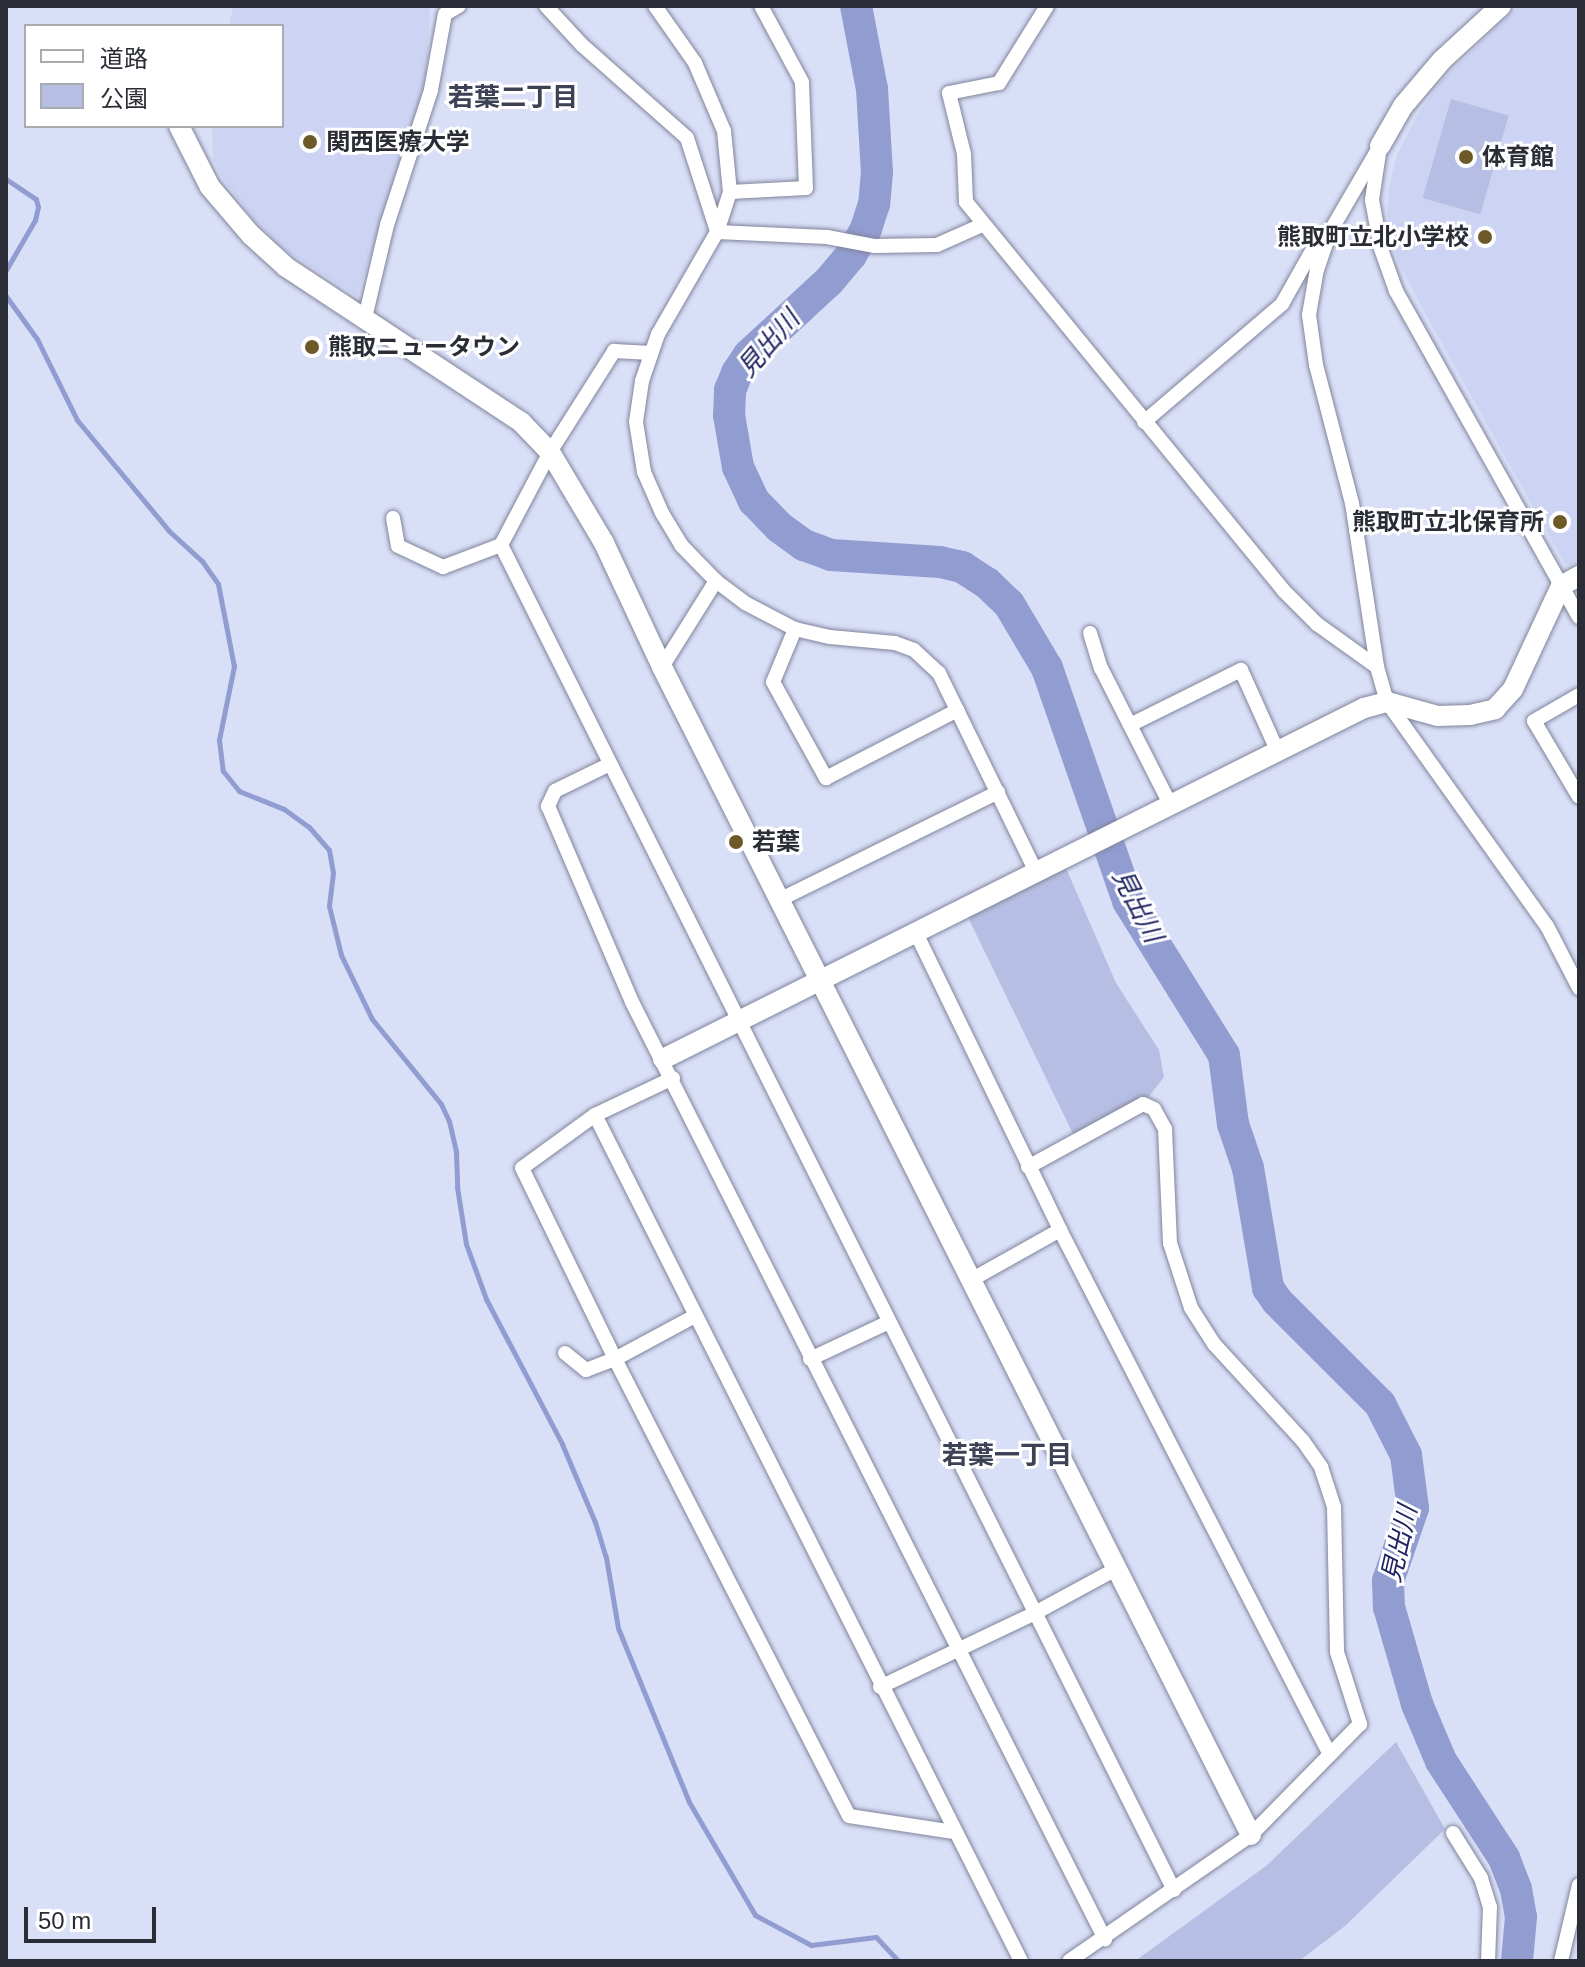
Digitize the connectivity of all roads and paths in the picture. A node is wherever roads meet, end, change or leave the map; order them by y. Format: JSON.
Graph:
{"nodes":[{"id":1,"x":459,"y":6,"type":"edge"},
{"id":2,"x":546,"y":6,"type":"edge"},
{"id":3,"x":655,"y":6,"type":"edge"},
{"id":4,"x":761,"y":6,"type":"edge"},
{"id":5,"x":1047,"y":6,"type":"edge"},
{"id":6,"x":1501,"y":6,"type":"edge"},
{"id":7,"x":180,"y":128,"type":"edge"},
{"id":8,"x":1380,"y":146,"type":"junction"},
{"id":9,"x":730,"y":192,"type":"junction"},
{"id":10,"x":982,"y":225,"type":"junction"},
{"id":11,"x":717,"y":232,"type":"junction"},
{"id":12,"x":1330,"y":232,"type":"junction"},
{"id":13,"x":365,"y":318,"type":"junction"},
{"id":14,"x":651,"y":353,"type":"junction"},
{"id":15,"x":1144,"y":422,"type":"junction"},
{"id":16,"x":550,"y":452,"type":"junction"},
{"id":17,"x":393,"y":518,"type":"dead end"},
{"id":18,"x":501,"y":545,"type":"junction"},
{"id":19,"x":716,"y":581,"type":"junction"},
{"id":20,"x":1570,"y":581,"type":"edge"},
{"id":21,"x":1579,"y":617,"type":"edge"},
{"id":22,"x":795,"y":629,"type":"junction"},
{"id":23,"x":1090,"y":633,"type":"dead end"},
{"id":24,"x":662,"y":667,"type":"junction"},
{"id":25,"x":1377,"y":667,"type":"junction"},
{"id":26,"x":1579,"y":695,"type":"edge"},
{"id":27,"x":1387,"y":702,"type":"junction"},
{"id":28,"x":958,"y":710,"type":"junction"},
{"id":29,"x":1130,"y":725,"type":"junction"},
{"id":30,"x":1278,"y":752,"type":"junction"},
{"id":31,"x":610,"y":764,"type":"junction"},
{"id":32,"x":998,"y":792,"type":"junction"},
{"id":33,"x":1579,"y":797,"type":"edge"},
{"id":34,"x":1171,"y":806,"type":"junction"},
{"id":35,"x":1036,"y":872,"type":"junction"},
{"id":36,"x":781,"y":899,"type":"junction"},
{"id":37,"x":917,"y":935,"type":"junction"},
{"id":38,"x":823,"y":981,"type":"junction"},
{"id":39,"x":1579,"y":988,"type":"edge"},
{"id":40,"x":739,"y":1024,"type":"junction"},
{"id":41,"x":663,"y":1059,"type":"junction"},
{"id":42,"x":673,"y":1078,"type":"junction"},
{"id":43,"x":595,"y":1115,"type":"junction"},
{"id":44,"x":1028,"y":1167,"type":"junction"},
{"id":45,"x":1060,"y":1230,"type":"junction"},
{"id":46,"x":971,"y":1280,"type":"junction"},
{"id":47,"x":695,"y":1316,"type":"junction"},
{"id":48,"x":889,"y":1322,"type":"junction"},
{"id":49,"x":565,"y":1353,"type":"dead end"},
{"id":50,"x":615,"y":1359,"type":"junction"},
{"id":51,"x":810,"y":1359,"type":"junction"},
{"id":52,"x":1116,"y":1569,"type":"junction"},
{"id":53,"x":1035,"y":1613,"type":"junction"},
{"id":54,"x":959,"y":1650,"type":"junction"},
{"id":55,"x":880,"y":1687,"type":"junction"},
{"id":56,"x":1330,"y":1755,"type":"junction"},
{"id":57,"x":954,"y":1832,"type":"junction"},
{"id":58,"x":1453,"y":1833,"type":"dead end"},
{"id":59,"x":1251,"y":1835,"type":"junction"},
{"id":60,"x":1579,"y":1888,"type":"edge"},
{"id":61,"x":1174,"y":1890,"type":"junction"},
{"id":62,"x":1105,"y":1939,"type":"junction"},
{"id":63,"x":1021,"y":1961,"type":"edge"},
{"id":64,"x":1069,"y":1961,"type":"edge"},
{"id":65,"x":1488,"y":1961,"type":"edge"},
{"id":66,"x":1561,"y":1961,"type":"edge"}],
"edges":[{"from":1,"to":13,"type":"street"},
{"from":2,"to":11,"type":"street"},
{"from":3,"to":9,"type":"street"},
{"from":4,"to":9,"type":"street"},
{"from":5,"to":10,"type":"street"},
{"from":6,"to":8,"type":"street"},
{"from":7,"to":13,"type":"street"},
{"from":8,"to":12,"type":"street"},
{"from":8,"to":20,"type":"street"},
{"from":9,"to":11,"type":"street"},
{"from":10,"to":11,"type":"street"},
{"from":10,"to":15,"type":"street"},
{"from":11,"to":14,"type":"street"},
{"from":12,"to":15,"type":"street"},
{"from":12,"to":25,"type":"street"},
{"from":13,"to":16,"type":"street"},
{"from":14,"to":16,"type":"street"},
{"from":14,"to":19,"type":"street"},
{"from":15,"to":25,"type":"street"},
{"from":16,"to":18,"type":"street"},
{"from":16,"to":24,"type":"street"},
{"from":17,"to":18,"type":"street"},
{"from":18,"to":31,"type":"street"},
{"from":19,"to":22,"type":"street"},
{"from":19,"to":24,"type":"street"},
{"from":20,"to":21,"type":"street"},
{"from":20,"to":27,"type":"street"},
{"from":22,"to":28,"type":"street"},
{"from":22,"to":28,"type":"street"},
{"from":23,"to":29,"type":"street"},
{"from":24,"to":36,"type":"street"},
{"from":25,"to":27,"type":"street"},
{"from":26,"to":33,"type":"street"},
{"from":27,"to":30,"type":"street"},
{"from":27,"to":39,"type":"street"},
{"from":28,"to":32,"type":"street"},
{"from":29,"to":30,"type":"street"},
{"from":29,"to":34,"type":"street"},
{"from":30,"to":34,"type":"street"},
{"from":31,"to":40,"type":"street"},
{"from":31,"to":41,"type":"street"},
{"from":32,"to":35,"type":"street"},
{"from":32,"to":36,"type":"street"},
{"from":34,"to":35,"type":"street"},
{"from":35,"to":37,"type":"street"},
{"from":36,"to":38,"type":"street"},
{"from":37,"to":38,"type":"street"},
{"from":37,"to":44,"type":"street"},
{"from":38,"to":40,"type":"street"},
{"from":38,"to":46,"type":"street"},
{"from":40,"to":41,"type":"street"},
{"from":40,"to":48,"type":"street"},
{"from":41,"to":42,"type":"street"},
{"from":42,"to":43,"type":"street"},
{"from":42,"to":51,"type":"street"},
{"from":43,"to":47,"type":"street"},
{"from":43,"to":50,"type":"street"},
{"from":44,"to":45,"type":"street"},
{"from":44,"to":56,"type":"street"},
{"from":45,"to":46,"type":"street"},
{"from":45,"to":56,"type":"street"},
{"from":46,"to":52,"type":"street"},
{"from":47,"to":50,"type":"street"},
{"from":47,"to":55,"type":"street"},
{"from":48,"to":51,"type":"street"},
{"from":48,"to":53,"type":"street"},
{"from":49,"to":50,"type":"street"},
{"from":50,"to":57,"type":"street"},
{"from":51,"to":54,"type":"street"},
{"from":52,"to":53,"type":"street"},
{"from":52,"to":59,"type":"street"},
{"from":53,"to":54,"type":"street"},
{"from":53,"to":61,"type":"street"},
{"from":54,"to":55,"type":"street"},
{"from":54,"to":62,"type":"street"},
{"from":55,"to":57,"type":"street"},
{"from":56,"to":59,"type":"street"},
{"from":57,"to":63,"type":"street"},
{"from":58,"to":65,"type":"street"},
{"from":59,"to":61,"type":"street"},
{"from":60,"to":66,"type":"street"},
{"from":61,"to":62,"type":"street"},
{"from":62,"to":64,"type":"street"}]}
